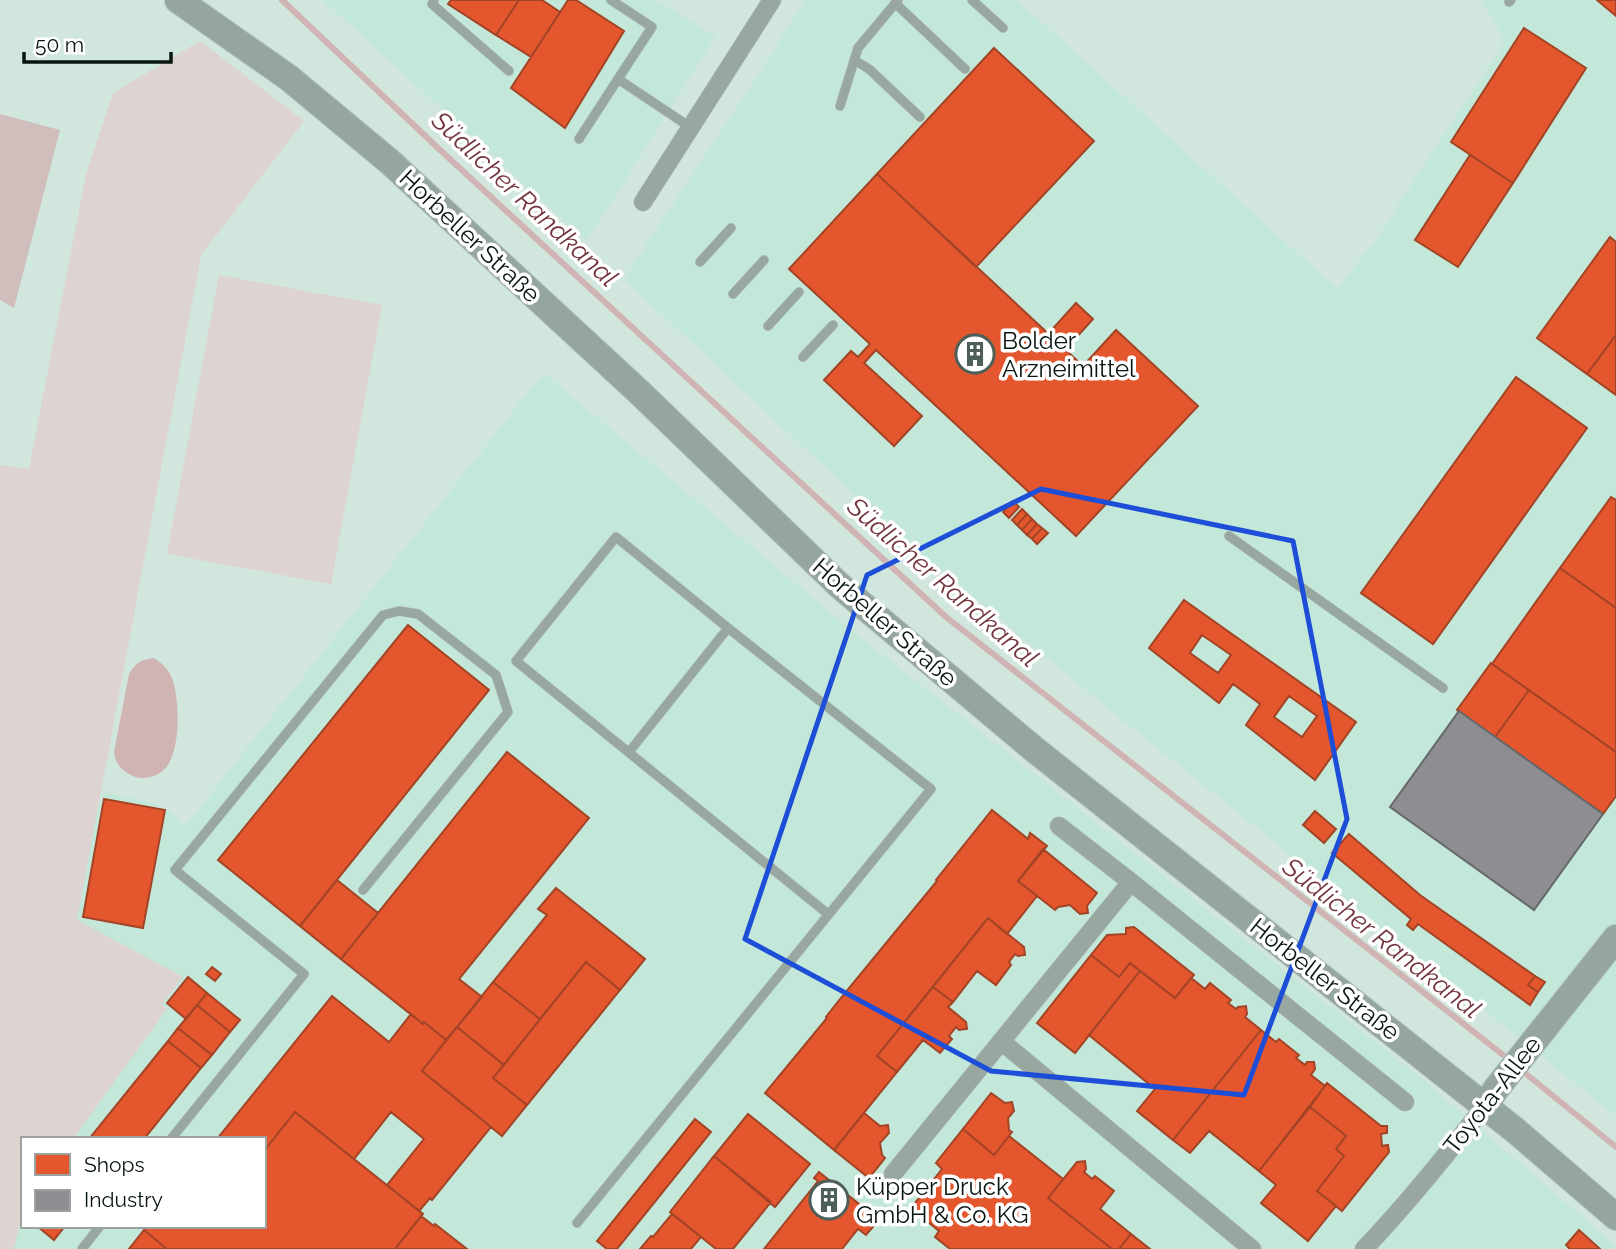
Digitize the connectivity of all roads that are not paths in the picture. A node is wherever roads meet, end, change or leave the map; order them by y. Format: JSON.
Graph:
{"nodes":[{"id":1,"x":178,"y":0,"type":"edge"},
{"id":2,"x":434,"y":0,"type":"edge"},
{"id":3,"x":611,"y":0,"type":"edge"},
{"id":4,"x":772,"y":0,"type":"edge"},
{"id":5,"x":972,"y":0,"type":"edge"},
{"id":6,"x":896,"y":2,"type":"edge"},
{"id":7,"x":1003,"y":28,"type":"dead end"},
{"id":8,"x":854,"y":60,"type":"junction"},
{"id":9,"x":965,"y":69,"type":"dead end"},
{"id":10,"x":509,"y":71,"type":"dead end"},
{"id":11,"x":618,"y":79,"type":"junction"},
{"id":12,"x":840,"y":106,"type":"dead end"},
{"id":13,"x":920,"y":117,"type":"dead end"},
{"id":14,"x":690,"y":127,"type":"junction"},
{"id":15,"x":579,"y":139,"type":"dead end"},
{"id":16,"x":643,"y":202,"type":"dead end"},
{"id":17,"x":731,"y":228,"type":"dead end"},
{"id":18,"x":764,"y":260,"type":"dead end"},
{"id":19,"x":700,"y":262,"type":"dead end"},
{"id":20,"x":799,"y":292,"type":"dead end"},
{"id":21,"x":733,"y":294,"type":"dead end"},
{"id":22,"x":833,"y":325,"type":"dead end"},
{"id":23,"x":768,"y":326,"type":"dead end"},
{"id":24,"x":803,"y":357,"type":"dead end"},
{"id":25,"x":1229,"y":536,"type":"dead end"},
{"id":26,"x":728,"y":628,"type":"junction"},
{"id":27,"x":1443,"y":688,"type":"dead end"},
{"id":28,"x":629,"y":752,"type":"junction"},
{"id":29,"x":1059,"y":826,"type":"dead end"},
{"id":30,"x":1131,"y":882,"type":"junction"},
{"id":31,"x":363,"y":890,"type":"dead end"},
{"id":32,"x":828,"y":914,"type":"junction"},
{"id":33,"x":1616,"y":938,"type":"edge"},
{"id":34,"x":1001,"y":1041,"type":"junction"},
{"id":35,"x":1492,"y":1096,"type":"junction"},
{"id":36,"x":1405,"y":1102,"type":"dead end"},
{"id":37,"x":173,"y":1137,"type":"edge"},
{"id":38,"x":893,"y":1174,"type":"dead end"},
{"id":39,"x":1616,"y":1217,"type":"edge"},
{"id":40,"x":577,"y":1223,"type":"dead end"},
{"id":41,"x":98,"y":1228,"type":"edge"},
{"id":42,"x":82,"y":1249,"type":"edge"},
{"id":43,"x":1252,"y":1249,"type":"edge"},
{"id":44,"x":1363,"y":1249,"type":"edge"}],
"edges":[{"from":1,"to":35,"type":"main road","name":"Horbeller Straße"},
{"from":2,"to":10,"type":"lane"},
{"from":3,"to":11,"type":"lane"},
{"from":4,"to":14,"type":"street"},
{"from":5,"to":7,"type":"lane"},
{"from":6,"to":8,"type":"lane"},
{"from":6,"to":9,"type":"lane"},
{"from":8,"to":12,"type":"lane"},
{"from":8,"to":13,"type":"lane"},
{"from":11,"to":14,"type":"lane"},
{"from":11,"to":15,"type":"lane"},
{"from":14,"to":16,"type":"street"},
{"from":17,"to":19,"type":"lane"},
{"from":18,"to":21,"type":"lane"},
{"from":20,"to":23,"type":"lane"},
{"from":22,"to":24,"type":"lane"},
{"from":25,"to":27,"type":"lane"},
{"from":26,"to":28,"type":"lane"},
{"from":26,"to":28,"type":"lane"},
{"from":26,"to":32,"type":"lane"},
{"from":28,"to":32,"type":"lane"},
{"from":29,"to":30,"type":"street"},
{"from":30,"to":34,"type":"street"},
{"from":30,"to":36,"type":"street"},
{"from":31,"to":37,"type":"lane"},
{"from":32,"to":40,"type":"lane"},
{"from":33,"to":35,"type":"main road","name":"Toyota-Allee"},
{"from":34,"to":38,"type":"street"},
{"from":34,"to":43,"type":"street"},
{"from":35,"to":39,"type":"main road","name":"Horbeller Straße"},
{"from":35,"to":44,"type":"street","name":"Toyota-Allee"},
{"from":41,"to":42,"type":"lane"}]}
